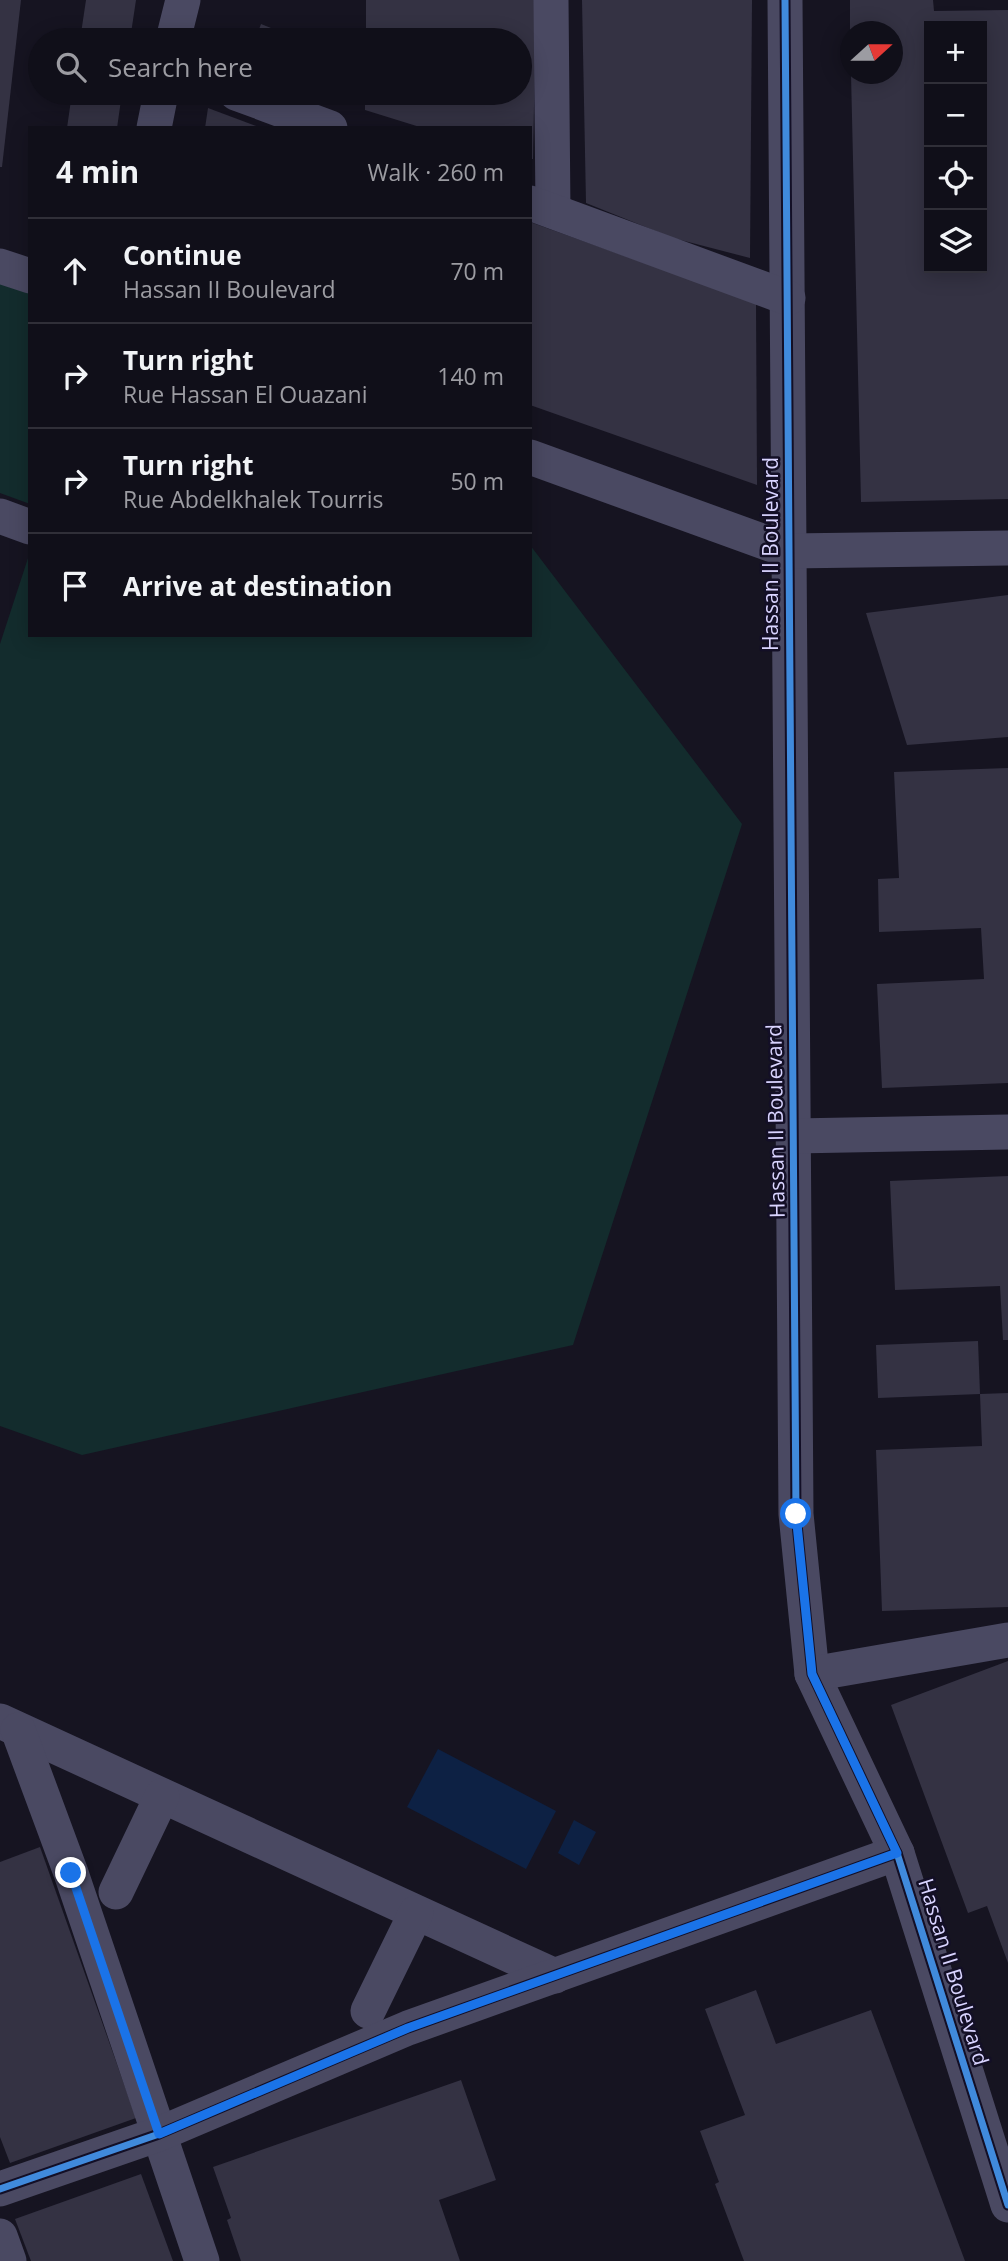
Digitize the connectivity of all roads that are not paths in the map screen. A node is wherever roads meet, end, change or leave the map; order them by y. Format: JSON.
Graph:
{"nodes":[{"id":1,"x":183,"y":0,"type":"edge"},
{"id":2,"x":551,"y":0,"type":"edge"},
{"id":3,"x":785,"y":0,"type":"edge"},
{"id":4,"x":176,"y":28,"type":"edge"},
{"id":5,"x":159,"y":105,"type":"edge"},
{"id":6,"x":268,"y":105,"type":"edge"},
{"id":7,"x":154,"y":126,"type":"edge"},
{"id":8,"x":325,"y":126,"type":"edge"},
{"id":9,"x":542,"y":207,"type":"edge"},
{"id":10,"x":0,"y":266,"type":"edge"},
{"id":11,"x":28,"y":275,"type":"edge"},
{"id":12,"x":788,"y":298,"type":"junction"},
{"id":13,"x":532,"y":458,"type":"edge"},
{"id":14,"x":0,"y":516,"type":"edge"},
{"id":15,"x":28,"y":526,"type":"edge"},
{"id":16,"x":1008,"y":548,"type":"edge"},
{"id":17,"x":789,"y":551,"type":"junction"},
{"id":18,"x":1008,"y":1132,"type":"edge"},
{"id":19,"x":794,"y":1136,"type":"junction"},
{"id":20,"x":1008,"y":1640,"type":"edge"},
{"id":21,"x":812,"y":1674,"type":"junction"},
{"id":22,"x":9,"y":1726,"type":"edge"},
{"id":23,"x":162,"y":1796,"type":"junction"},
{"id":24,"x":897,"y":1853,"type":"junction"},
{"id":25,"x":116,"y":1892,"type":"dead end"},
{"id":26,"x":416,"y":1913,"type":"junction"},
{"id":27,"x":555,"y":1976,"type":"junction"},
{"id":28,"x":368,"y":2011,"type":"dead end"},
{"id":29,"x":159,"y":2134,"type":"junction"},
{"id":30,"x":0,"y":2189,"type":"edge"},
{"id":31,"x":1008,"y":2205,"type":"edge"},
{"id":32,"x":0,"y":2236,"type":"edge"},
{"id":33,"x":9,"y":2261,"type":"edge"},
{"id":34,"x":202,"y":2261,"type":"edge"}],
"edges":[{"from":1,"to":4,"type":"street"},
{"from":2,"to":9,"type":"street"},
{"from":3,"to":12,"type":"street","name":"Hassan II Boulevard"},
{"from":5,"to":7,"type":"street"},
{"from":6,"to":8,"type":"street"},
{"from":9,"to":12,"type":"street"},
{"from":10,"to":11,"type":"street"},
{"from":12,"to":17,"type":"street","name":"Hassan II Boulevard"},
{"from":13,"to":17,"type":"street"},
{"from":14,"to":15,"type":"street"},
{"from":16,"to":17,"type":"street"},
{"from":17,"to":19,"type":"street","name":"Hassan II Boulevard"},
{"from":18,"to":19,"type":"street"},
{"from":19,"to":21,"type":"street","name":"Hassan II Boulevard"},
{"from":20,"to":21,"type":"street"},
{"from":21,"to":24,"type":"street","name":"Hassan II Boulevard"},
{"from":22,"to":23,"type":"street"},
{"from":22,"to":29,"type":"street"},
{"from":23,"to":25,"type":"street"},
{"from":23,"to":26,"type":"street"},
{"from":24,"to":27,"type":"street"},
{"from":24,"to":31,"type":"street","name":"Hassan II Boulevard"},
{"from":26,"to":27,"type":"street"},
{"from":26,"to":28,"type":"street"},
{"from":27,"to":29,"type":"street"},
{"from":29,"to":30,"type":"street"},
{"from":29,"to":34,"type":"street"},
{"from":32,"to":33,"type":"street"}]}
